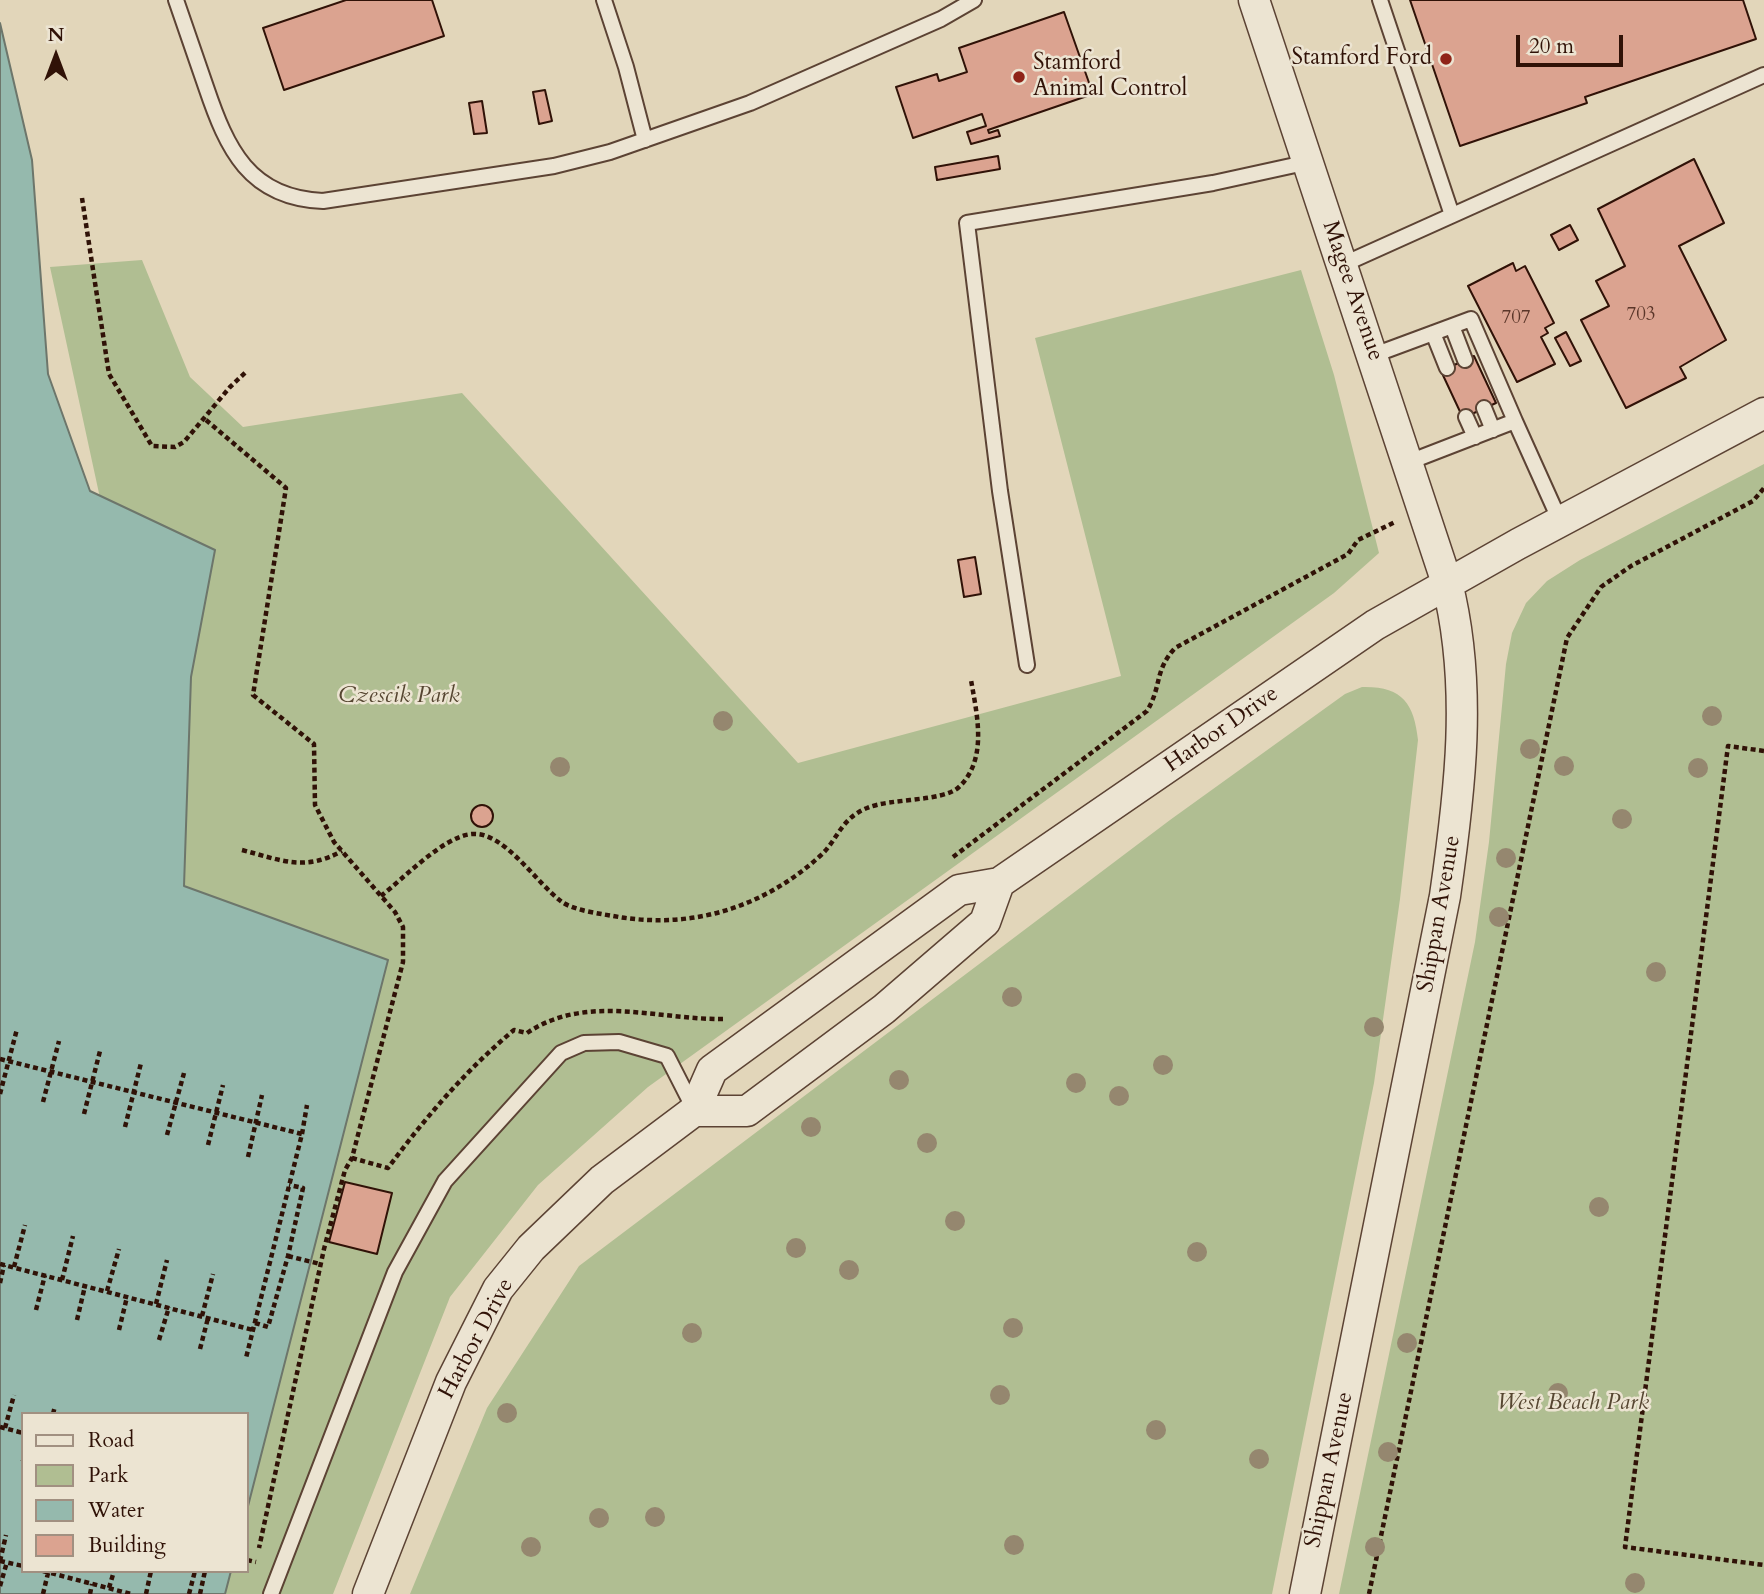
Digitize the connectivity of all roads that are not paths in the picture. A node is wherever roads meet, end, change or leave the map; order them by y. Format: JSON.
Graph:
{"nodes":[{"id":1,"x":176,"y":0,"type":"edge"},
{"id":2,"x":604,"y":0,"type":"edge"},
{"id":3,"x":974,"y":0,"type":"edge"},
{"id":4,"x":1254,"y":0,"type":"edge"},
{"id":5,"x":1380,"y":0,"type":"edge"},
{"id":6,"x":1764,"y":75,"type":"edge"},
{"id":7,"x":645,"y":140,"type":"junction"},
{"id":8,"x":1309,"y":162,"type":"junction"},
{"id":9,"x":1452,"y":215,"type":"junction"},
{"id":10,"x":1343,"y":264,"type":"junction"},
{"id":11,"x":1452,"y":326,"type":"junction"},
{"id":12,"x":1433,"y":333,"type":"junction"},
{"id":13,"x":1374,"y":355,"type":"junction"},
{"id":14,"x":1465,"y":360,"type":"dead end"},
{"id":15,"x":1447,"y":368,"type":"dead end"},
{"id":16,"x":1484,"y":408,"type":"dead end"},
{"id":17,"x":1764,"y":413,"type":"edge"},
{"id":18,"x":1466,"y":417,"type":"dead end"},
{"id":19,"x":1515,"y":421,"type":"junction"},
{"id":20,"x":1493,"y":430,"type":"junction"},
{"id":21,"x":1475,"y":437,"type":"junction"},
{"id":22,"x":1409,"y":462,"type":"junction"},
{"id":23,"x":1560,"y":521,"type":"junction"},
{"id":24,"x":1447,"y":583,"type":"junction"},
{"id":25,"x":1027,"y":665,"type":"dead end"},
{"id":26,"x":999,"y":883,"type":"junction"},
{"id":27,"x":694,"y":1111,"type":"junction"},
{"id":28,"x":271,"y":1594,"type":"edge"},
{"id":29,"x":368,"y":1594,"type":"edge"},
{"id":30,"x":1305,"y":1594,"type":"edge"}],
"edges":[{"from":1,"to":7,"type":"lane"},
{"from":2,"to":7,"type":"lane"},
{"from":3,"to":7,"type":"lane"},
{"from":4,"to":8,"type":"street","name":"Magee Avenue"},
{"from":5,"to":9,"type":"lane"},
{"from":6,"to":9,"type":"lane"},
{"from":8,"to":10,"type":"street","name":"Magee Avenue"},
{"from":8,"to":25,"type":"lane"},
{"from":9,"to":10,"type":"lane"},
{"from":10,"to":13,"type":"street","name":"Magee Avenue"},
{"from":11,"to":12,"type":"lane"},
{"from":11,"to":14,"type":"lane"},
{"from":11,"to":19,"type":"lane"},
{"from":12,"to":13,"type":"lane"},
{"from":12,"to":15,"type":"lane"},
{"from":13,"to":22,"type":"street","name":"Magee Avenue"},
{"from":16,"to":20,"type":"lane"},
{"from":17,"to":23,"type":"street"},
{"from":18,"to":21,"type":"lane"},
{"from":19,"to":20,"type":"lane"},
{"from":19,"to":23,"type":"lane"},
{"from":20,"to":21,"type":"lane"},
{"from":21,"to":22,"type":"lane"},
{"from":22,"to":24,"type":"street","name":"Magee Avenue"},
{"from":23,"to":24,"type":"street"},
{"from":24,"to":26,"type":"street","name":"Harbor Drive"},
{"from":24,"to":30,"type":"street","name":"Shippan Avenue"},
{"from":26,"to":27,"type":"street","name":"Harbor Drive"},
{"from":26,"to":27,"type":"street"},
{"from":27,"to":28,"type":"lane"},
{"from":27,"to":29,"type":"street","name":"Harbor Drive"}]}
